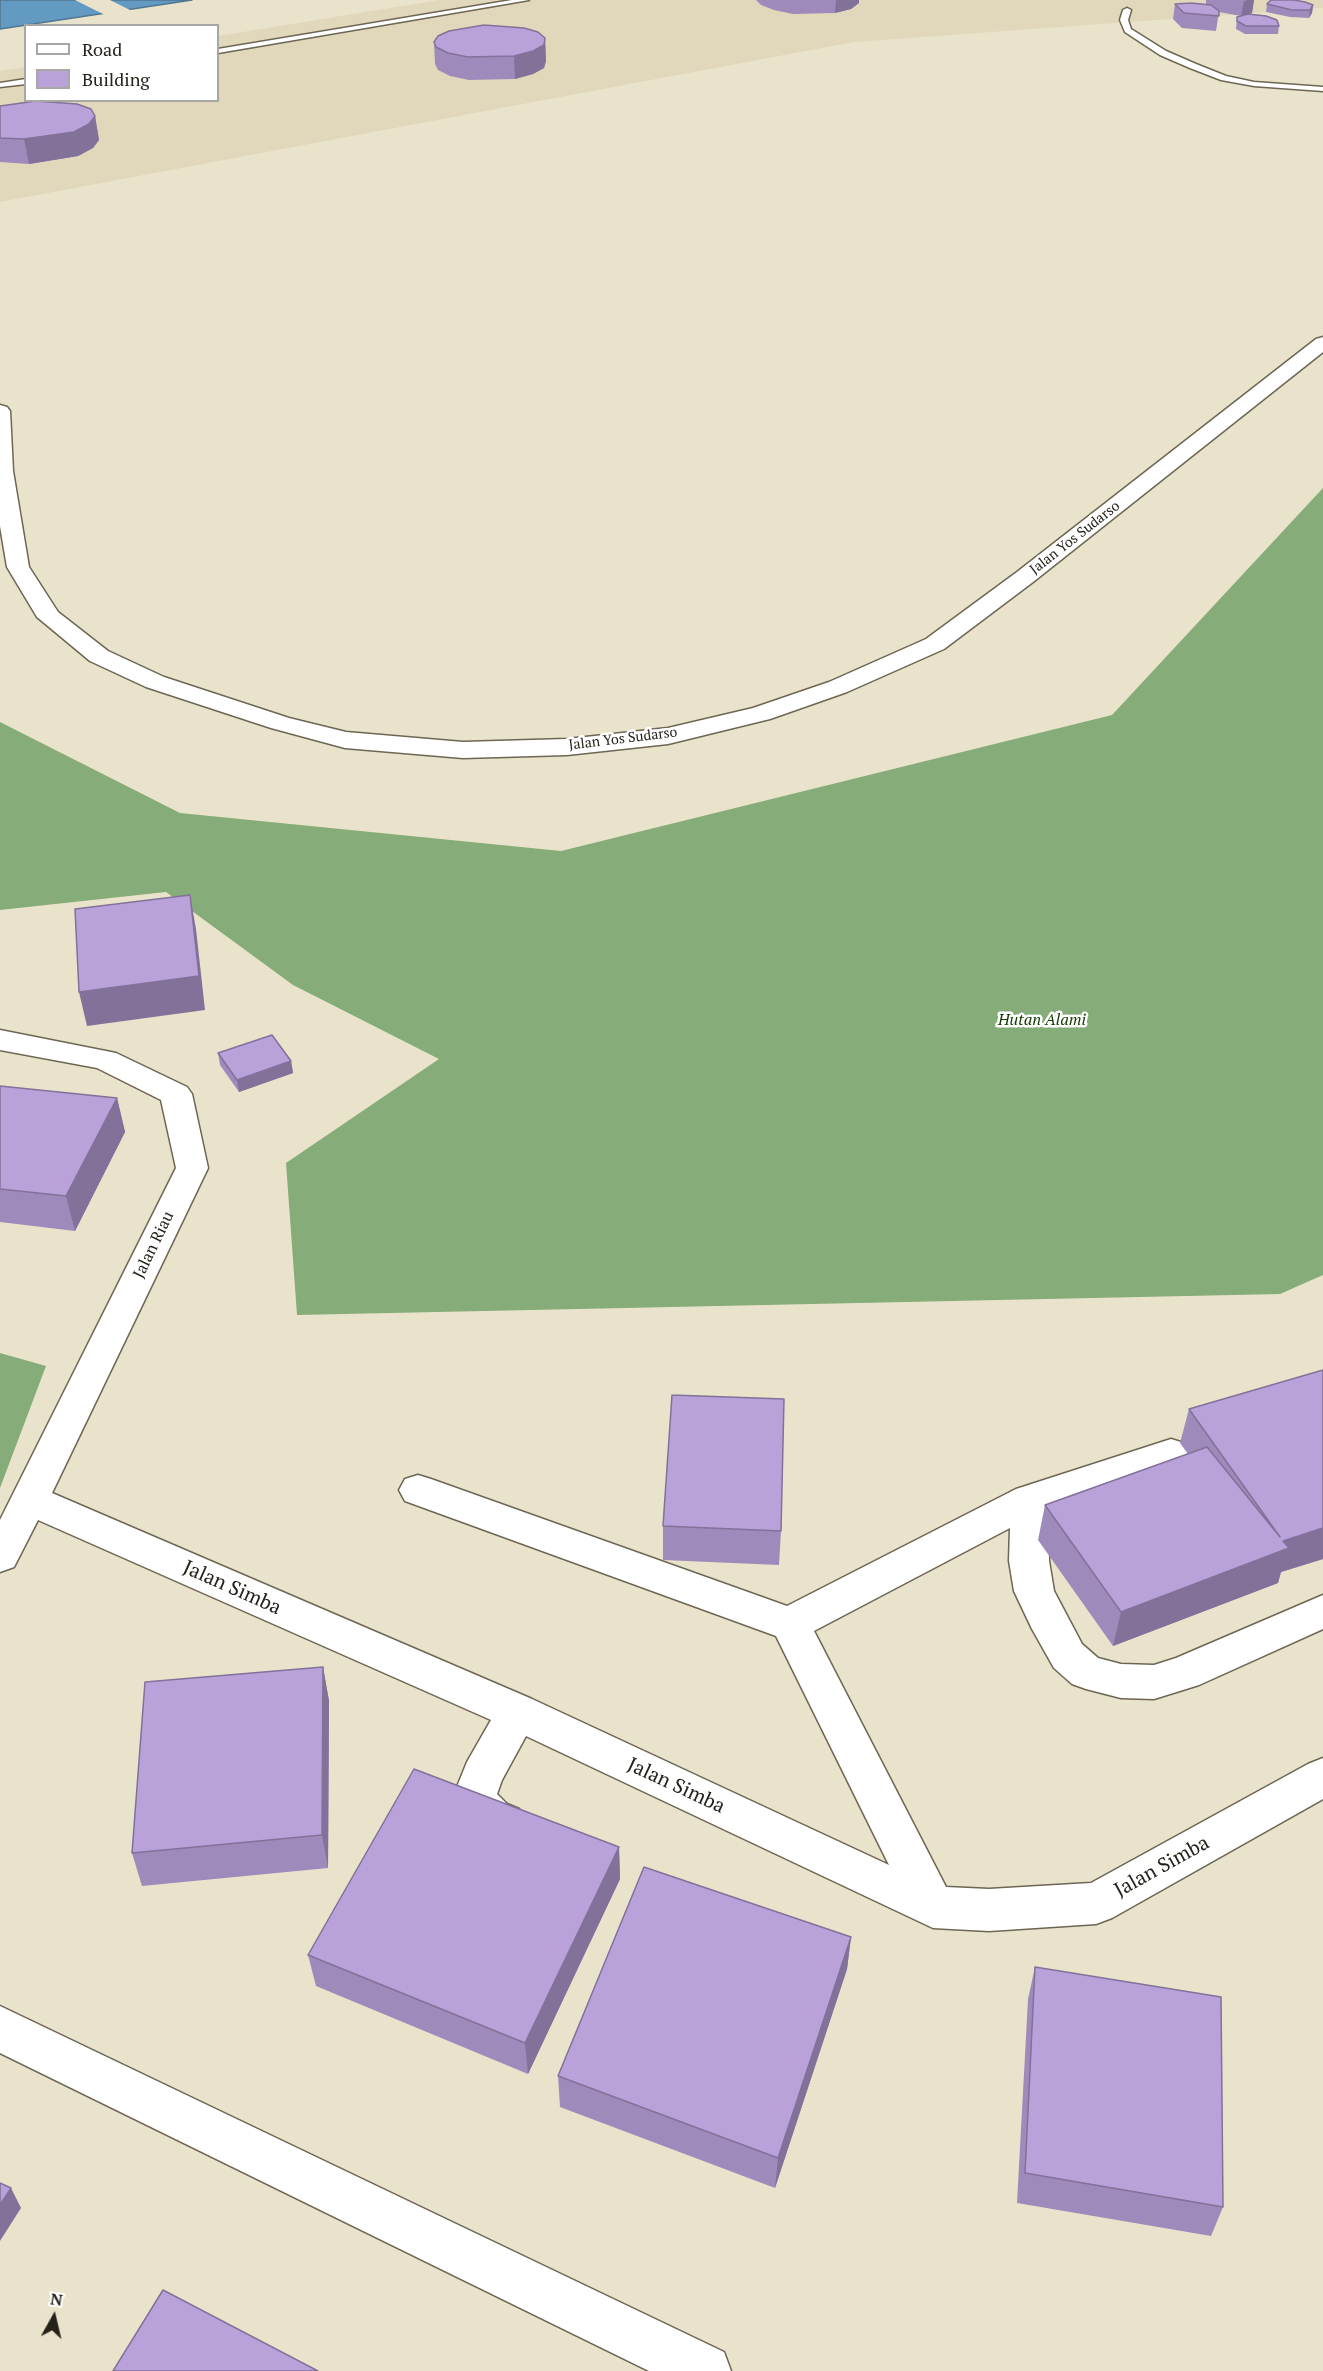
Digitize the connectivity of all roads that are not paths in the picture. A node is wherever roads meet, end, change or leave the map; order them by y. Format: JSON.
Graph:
{"nodes":[{"id":1,"x":525,"y":0,"type":"edge"},
{"id":2,"x":1127,"y":10,"type":"dead end"},
{"id":3,"x":219,"y":51,"type":"edge"},
{"id":4,"x":24,"y":81,"type":"edge"},
{"id":5,"x":0,"y":85,"type":"edge"},
{"id":6,"x":1323,"y":89,"type":"edge"},
{"id":7,"x":1323,"y":343,"type":"edge"},
{"id":8,"x":0,"y":411,"type":"edge"},
{"id":9,"x":0,"y":1040,"type":"edge"},
{"id":10,"x":1171,"y":1453,"type":"dead end"},
{"id":11,"x":418,"y":1490,"type":"dead end"},
{"id":12,"x":30,"y":1500,"type":"junction"},
{"id":13,"x":1029,"y":1500,"type":"junction"},
{"id":14,"x":0,"y":1556,"type":"edge"},
{"id":15,"x":1323,"y":1611,"type":"edge"},
{"id":16,"x":790,"y":1624,"type":"junction"},
{"id":17,"x":517,"y":1712,"type":"junction"},
{"id":18,"x":1322,"y":1778,"type":"edge"},
{"id":19,"x":542,"y":1841,"type":"edge"},
{"id":20,"x":933,"y":1907,"type":"junction"},
{"id":21,"x":0,"y":2029,"type":"edge"},
{"id":22,"x":705,"y":2371,"type":"edge"}],
"edges":[{"from":1,"to":3,"type":"lane"},
{"from":2,"to":6,"type":"lane"},
{"from":4,"to":5,"type":"lane"},
{"from":7,"to":8,"type":"street","name":"Jalan Yos Sudarso"},
{"from":9,"to":12,"type":"street","name":"Jalan Riau"},
{"from":10,"to":13,"type":"street"},
{"from":11,"to":16,"type":"street"},
{"from":12,"to":14,"type":"street","name":"Jalan Riau"},
{"from":12,"to":17,"type":"street","name":"Jalan Simba"},
{"from":13,"to":15,"type":"street"},
{"from":13,"to":16,"type":"street"},
{"from":16,"to":20,"type":"street"},
{"from":17,"to":19,"type":"street"},
{"from":17,"to":20,"type":"street","name":"Jalan Simba"},
{"from":18,"to":20,"type":"street","name":"Jalan Simba"},
{"from":21,"to":22,"type":"street"}]}
